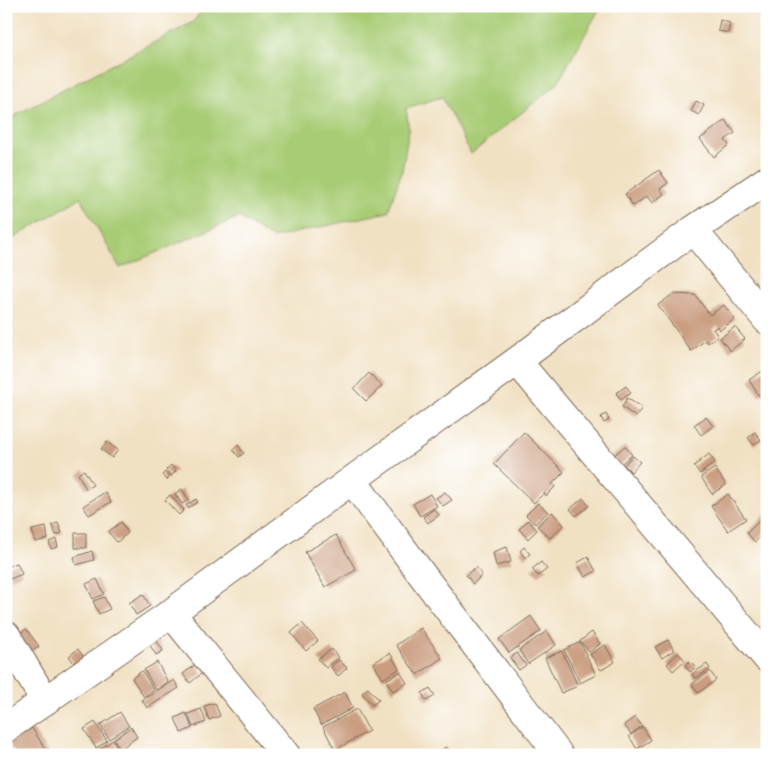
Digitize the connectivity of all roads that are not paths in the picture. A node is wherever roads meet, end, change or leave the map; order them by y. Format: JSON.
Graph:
{"nodes":[{"id":1,"x":767,"y":180,"type":"edge"},
{"id":2,"x":693,"y":230,"type":"junction"},
{"id":3,"x":767,"y":320,"type":"edge"},
{"id":4,"x":517,"y":361,"type":"junction"},
{"id":5,"x":352,"y":480,"type":"junction"},
{"id":6,"x":171,"y":614,"type":"junction"},
{"id":7,"x":6,"y":635,"type":"edge"},
{"id":8,"x":767,"y":658,"type":"edge"},
{"id":9,"x":45,"y":702,"type":"junction"},
{"id":10,"x":6,"y":728,"type":"edge"},
{"id":11,"x":286,"y":755,"type":"edge"},
{"id":12,"x":559,"y":755,"type":"edge"}],
"edges":[{"from":1,"to":2,"type":"street"},
{"from":2,"to":3,"type":"street"},
{"from":2,"to":4,"type":"street"},
{"from":4,"to":5,"type":"street"},
{"from":4,"to":8,"type":"street"},
{"from":5,"to":6,"type":"street"},
{"from":5,"to":12,"type":"street"},
{"from":6,"to":9,"type":"street"},
{"from":6,"to":11,"type":"street"},
{"from":7,"to":9,"type":"street"},
{"from":9,"to":10,"type":"street"}]}
